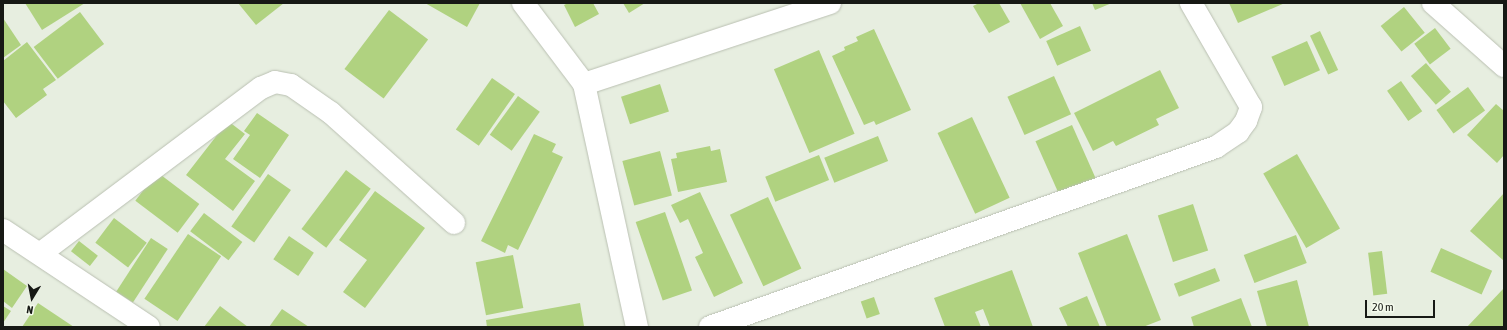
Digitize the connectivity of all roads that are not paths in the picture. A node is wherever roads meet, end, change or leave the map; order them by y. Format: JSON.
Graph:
{"nodes":[{"id":1,"x":523,"y":3,"type":"edge"},
{"id":2,"x":830,"y":3,"type":"edge"},
{"id":3,"x":1191,"y":3,"type":"edge"},
{"id":4,"x":1433,"y":3,"type":"edge"},
{"id":5,"x":1504,"y":66,"type":"edge"},
{"id":6,"x":584,"y":84,"type":"junction"},
{"id":7,"x":454,"y":223,"type":"dead end"},
{"id":8,"x":3,"y":230,"type":"edge"},
{"id":9,"x":41,"y":253,"type":"junction"},
{"id":10,"x":149,"y":327,"type":"edge"},
{"id":11,"x":636,"y":327,"type":"edge"},
{"id":12,"x":710,"y":327,"type":"edge"}],
"edges":[{"from":1,"to":6,"type":"street"},
{"from":2,"to":6,"type":"street"},
{"from":3,"to":12,"type":"street"},
{"from":4,"to":5,"type":"street"},
{"from":6,"to":11,"type":"street"},
{"from":7,"to":9,"type":"street"},
{"from":8,"to":9,"type":"street"},
{"from":9,"to":10,"type":"street"}]}
